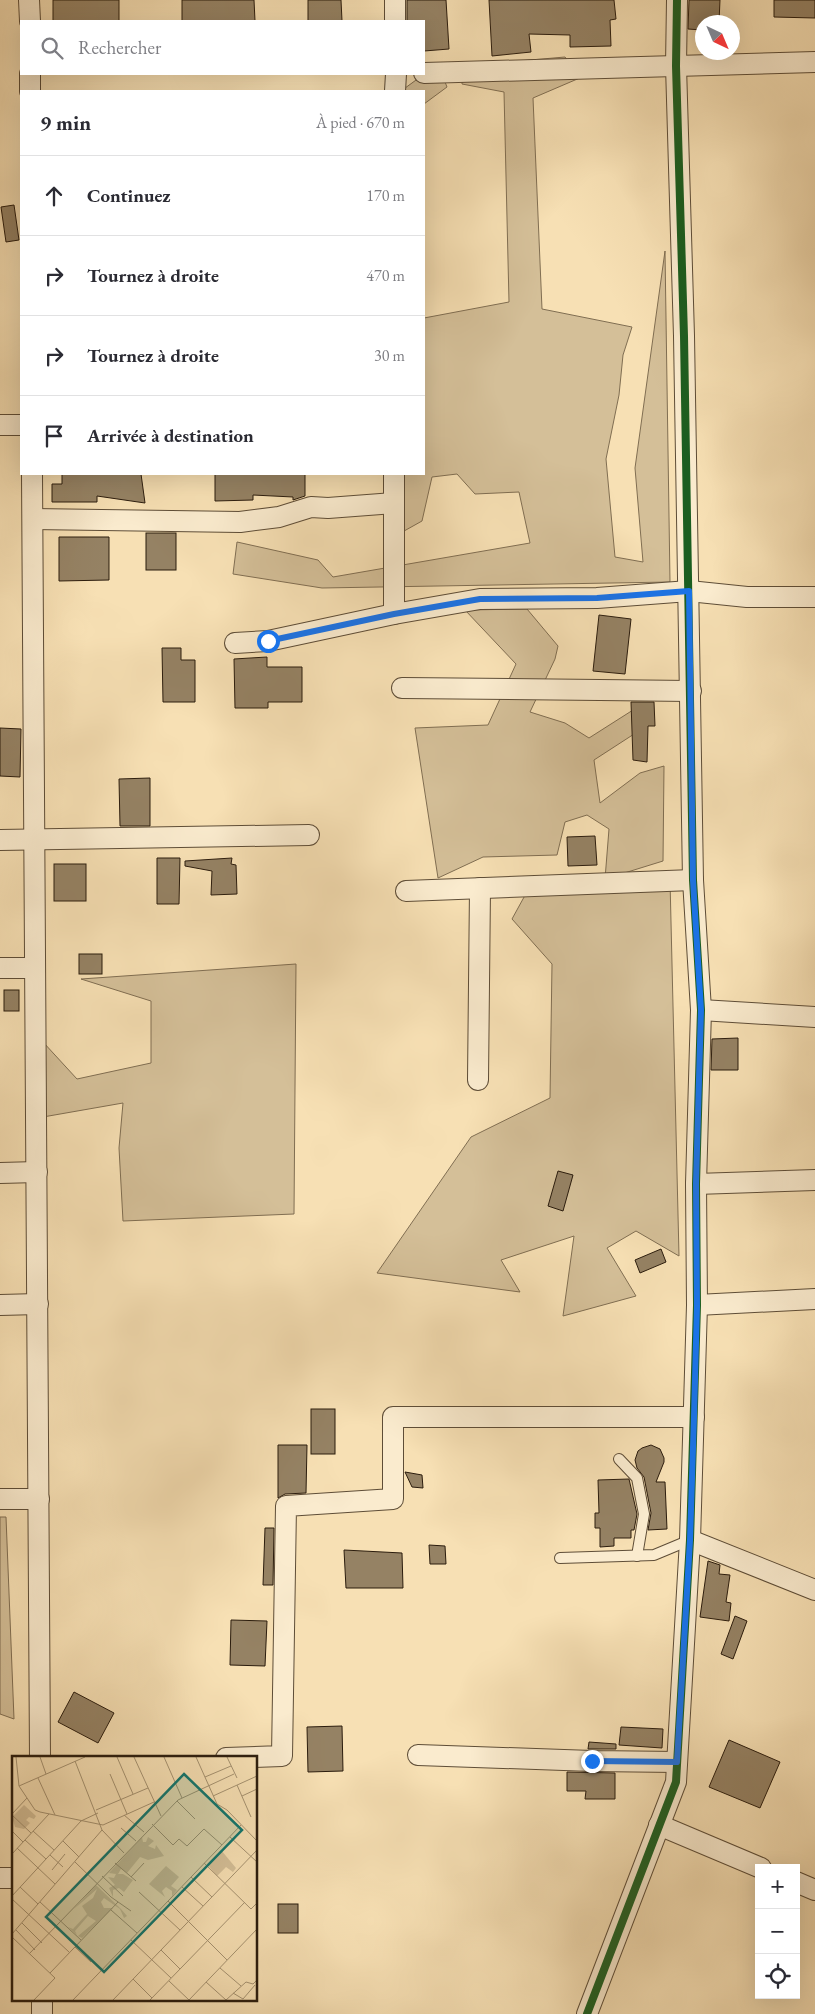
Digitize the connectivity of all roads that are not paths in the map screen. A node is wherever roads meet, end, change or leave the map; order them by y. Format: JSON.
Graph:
{"nodes":[{"id":1,"x":29,"y":0,"type":"edge"},
{"id":2,"x":395,"y":0,"type":"edge"},
{"id":3,"x":677,"y":0,"type":"edge"},
{"id":4,"x":30,"y":20,"type":"edge"},
{"id":5,"x":395,"y":20,"type":"edge"},
{"id":6,"x":815,"y":62,"type":"edge"},
{"id":7,"x":676,"y":66,"type":"junction"},
{"id":8,"x":425,"y":73,"type":"edge"},
{"id":9,"x":30,"y":75,"type":"edge"},
{"id":10,"x":396,"y":75,"type":"edge"},
{"id":11,"x":30,"y":90,"type":"edge"},
{"id":12,"x":395,"y":90,"type":"edge"},
{"id":13,"x":0,"y":425,"type":"edge"},
{"id":14,"x":20,"y":425,"type":"edge"},
{"id":15,"x":32,"y":475,"type":"edge"},
{"id":16,"x":394,"y":475,"type":"edge"},
{"id":17,"x":394,"y":503,"type":"junction"},
{"id":18,"x":33,"y":519,"type":"junction"},
{"id":19,"x":689,"y":591,"type":"junction"},
{"id":20,"x":815,"y":597,"type":"edge"},
{"id":21,"x":394,"y":614,"type":"junction"},
{"id":22,"x":235,"y":643,"type":"dead end"},
{"id":23,"x":402,"y":688,"type":"dead end"},
{"id":24,"x":691,"y":691,"type":"junction"},
{"id":25,"x":309,"y":835,"type":"dead end"},
{"id":26,"x":0,"y":840,"type":"edge"},
{"id":27,"x":35,"y":840,"type":"junction"},
{"id":28,"x":693,"y":880,"type":"junction"},
{"id":29,"x":480,"y":888,"type":"junction"},
{"id":30,"x":406,"y":891,"type":"dead end"},
{"id":31,"x":0,"y":968,"type":"edge"},
{"id":32,"x":36,"y":968,"type":"junction"},
{"id":33,"x":701,"y":1010,"type":"junction"},
{"id":34,"x":815,"y":1017,"type":"edge"},
{"id":35,"x":478,"y":1080,"type":"dead end"},
{"id":36,"x":37,"y":1172,"type":"junction"},
{"id":37,"x":0,"y":1173,"type":"edge"},
{"id":38,"x":815,"y":1180,"type":"edge"},
{"id":39,"x":696,"y":1184,"type":"junction"},
{"id":40,"x":815,"y":1299,"type":"edge"},
{"id":41,"x":38,"y":1304,"type":"junction"},
{"id":42,"x":0,"y":1305,"type":"edge"},
{"id":43,"x":697,"y":1306,"type":"junction"},
{"id":44,"x":694,"y":1417,"type":"junction"},
{"id":45,"x":618,"y":1459,"type":"dead end"},
{"id":46,"x":0,"y":1499,"type":"edge"},
{"id":47,"x":39,"y":1499,"type":"junction"},
{"id":48,"x":690,"y":1540,"type":"junction"},
{"id":49,"x":637,"y":1556,"type":"junction"},
{"id":50,"x":560,"y":1558,"type":"dead end"},
{"id":51,"x":815,"y":1590,"type":"edge"},
{"id":52,"x":40,"y":1756,"type":"edge"},
{"id":53,"x":418,"y":1756,"type":"dead end"},
{"id":54,"x":258,"y":1757,"type":"edge"},
{"id":55,"x":677,"y":1762,"type":"junction"},
{"id":56,"x":659,"y":1825,"type":"junction"},
{"id":57,"x":755,"y":1865,"type":"edge"},
{"id":58,"x":800,"y":1884,"type":"edge"},
{"id":59,"x":815,"y":1890,"type":"edge"},
{"id":60,"x":587,"y":2014,"type":"edge"}],
"edges":[{"from":1,"to":4,"type":"street"},
{"from":2,"to":5,"type":"street"},
{"from":3,"to":7,"type":"street"},
{"from":6,"to":7,"type":"street"},
{"from":7,"to":8,"type":"street"},
{"from":7,"to":19,"type":"street"},
{"from":9,"to":11,"type":"street"},
{"from":10,"to":12,"type":"street"},
{"from":13,"to":14,"type":"street"},
{"from":15,"to":18,"type":"street"},
{"from":16,"to":17,"type":"street"},
{"from":17,"to":18,"type":"street"},
{"from":17,"to":21,"type":"street"},
{"from":18,"to":27,"type":"street"},
{"from":19,"to":20,"type":"street"},
{"from":19,"to":21,"type":"street"},
{"from":19,"to":24,"type":"street"},
{"from":21,"to":22,"type":"street"},
{"from":23,"to":24,"type":"street"},
{"from":24,"to":28,"type":"street"},
{"from":25,"to":27,"type":"street"},
{"from":26,"to":27,"type":"street"},
{"from":27,"to":32,"type":"street"},
{"from":28,"to":29,"type":"street"},
{"from":28,"to":33,"type":"street"},
{"from":29,"to":30,"type":"street"},
{"from":29,"to":35,"type":"street"},
{"from":31,"to":32,"type":"street"},
{"from":32,"to":36,"type":"street"},
{"from":33,"to":34,"type":"street"},
{"from":33,"to":39,"type":"street"},
{"from":36,"to":37,"type":"street"},
{"from":36,"to":41,"type":"street"},
{"from":38,"to":39,"type":"street"},
{"from":39,"to":43,"type":"street"},
{"from":40,"to":43,"type":"street"},
{"from":41,"to":42,"type":"street"},
{"from":41,"to":47,"type":"street"},
{"from":43,"to":44,"type":"street"},
{"from":44,"to":48,"type":"street"},
{"from":44,"to":54,"type":"street"},
{"from":45,"to":49,"type":"lane"},
{"from":46,"to":47,"type":"street"},
{"from":47,"to":52,"type":"street"},
{"from":48,"to":49,"type":"lane"},
{"from":48,"to":51,"type":"street"},
{"from":48,"to":55,"type":"street"},
{"from":49,"to":50,"type":"lane"},
{"from":53,"to":55,"type":"street"},
{"from":55,"to":56,"type":"street"},
{"from":56,"to":57,"type":"street"},
{"from":56,"to":60,"type":"street"},
{"from":58,"to":59,"type":"street"}]}
